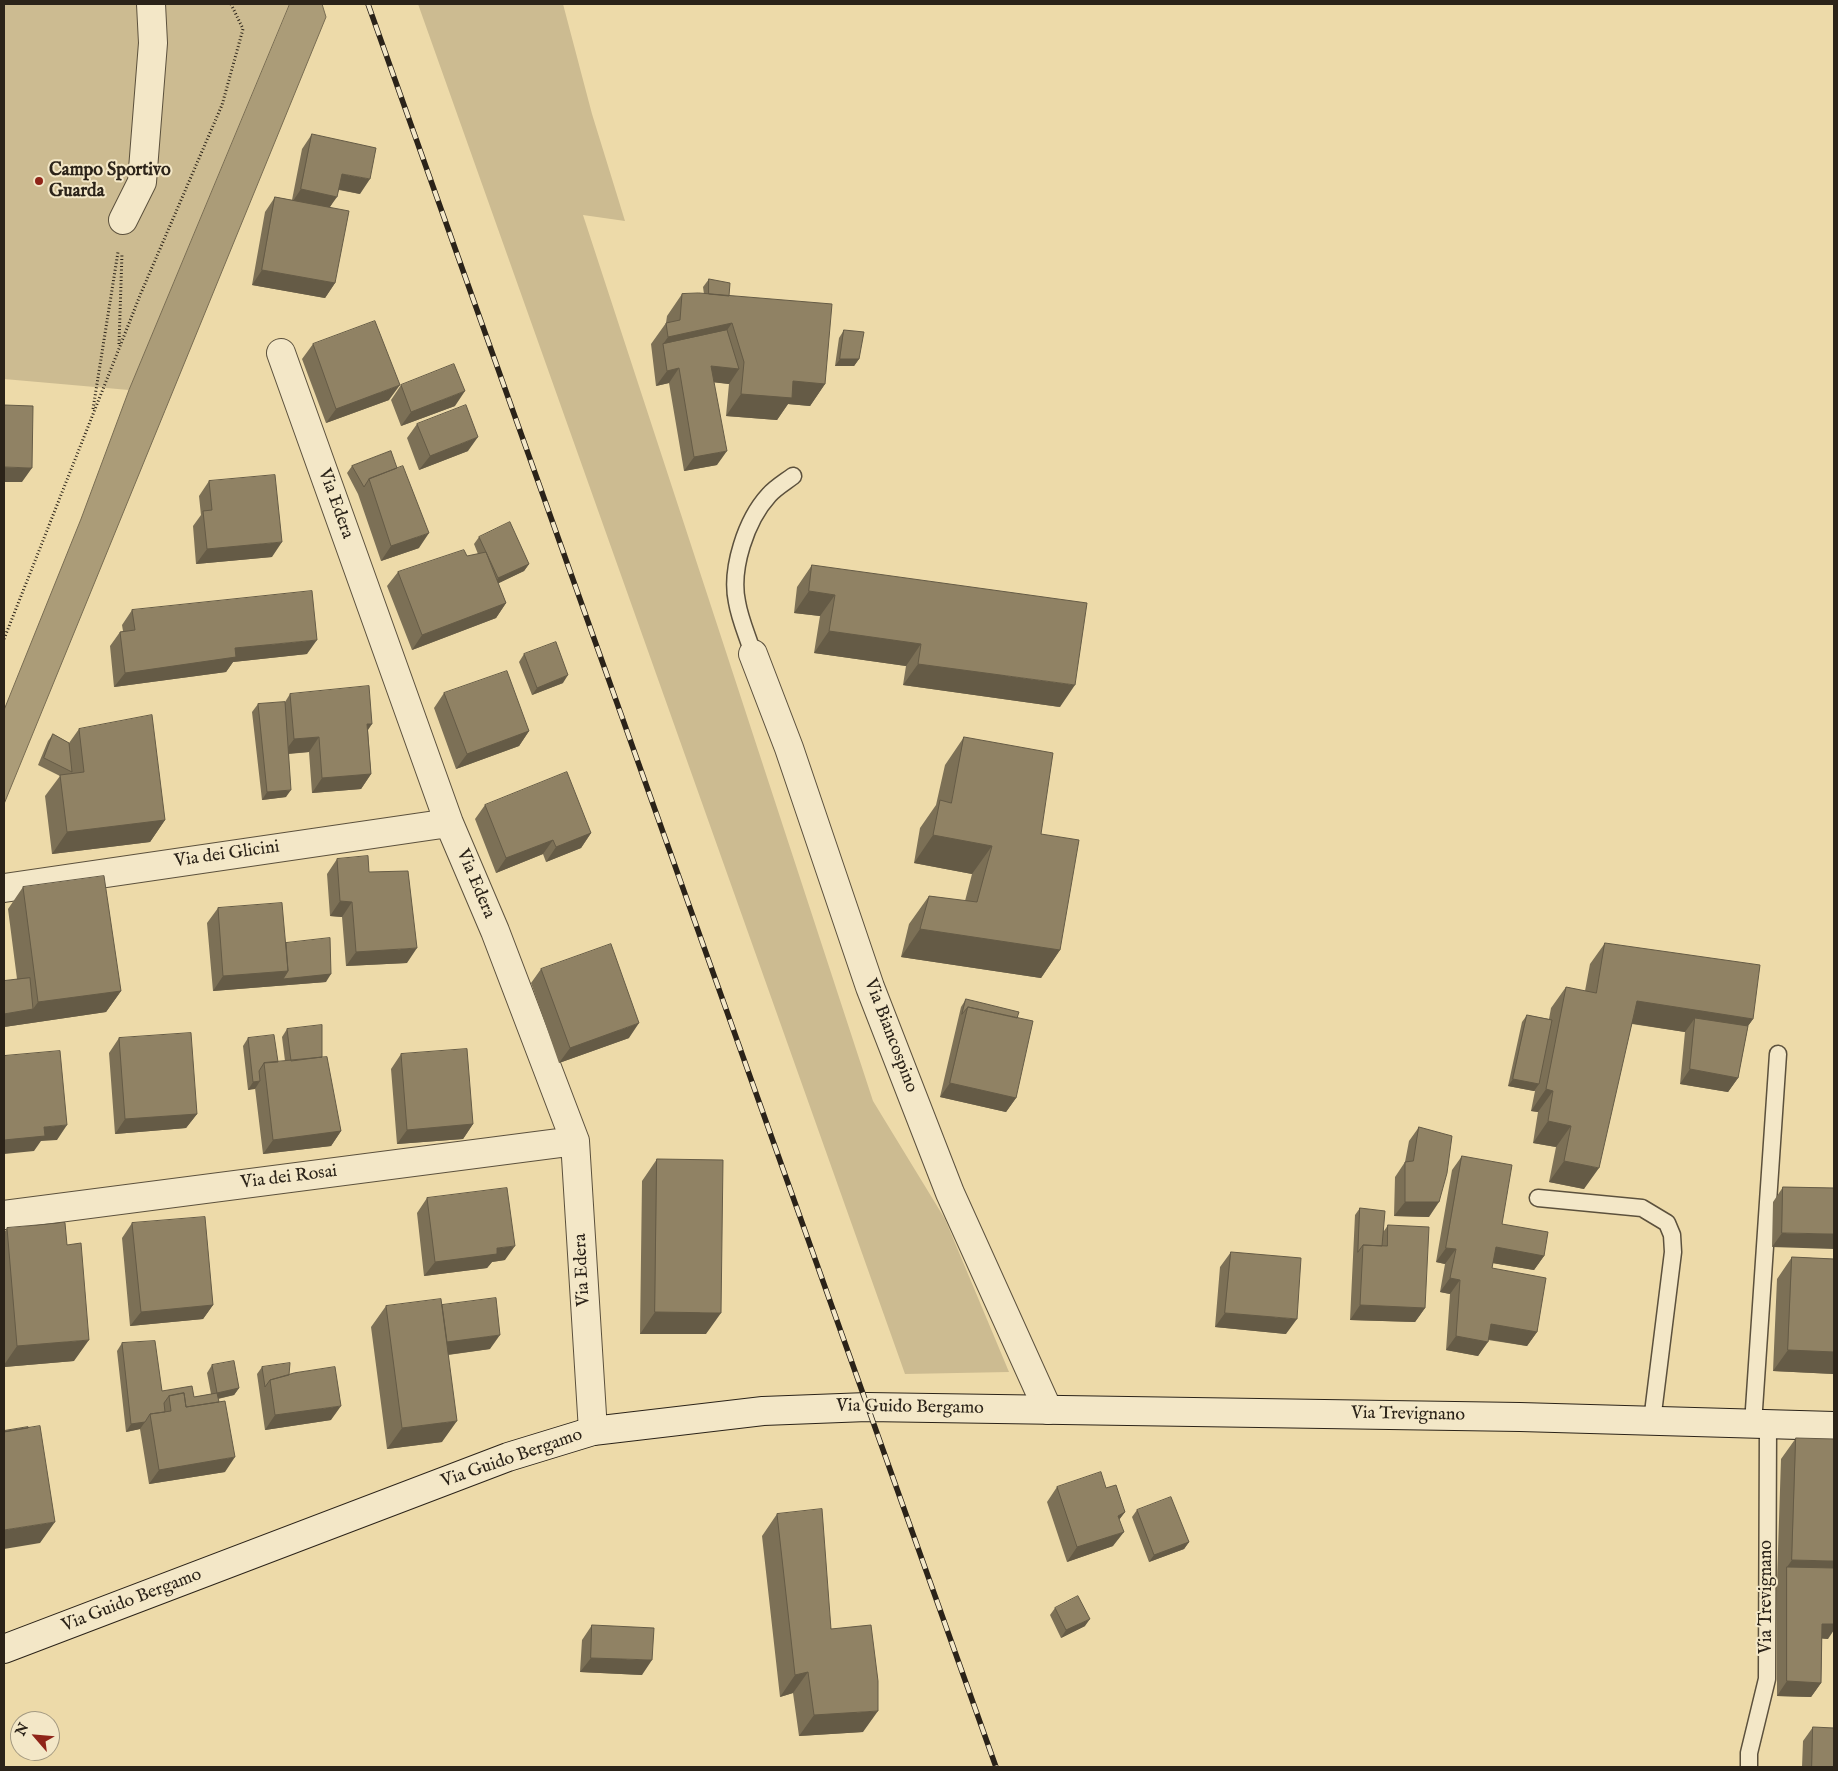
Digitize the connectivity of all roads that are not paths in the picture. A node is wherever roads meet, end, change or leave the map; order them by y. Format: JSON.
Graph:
{"nodes":[{"id":1,"x":151,"y":4,"type":"edge"},
{"id":2,"x":123,"y":220,"type":"road end"},
{"id":3,"x":281,"y":353,"type":"dead end"},
{"id":4,"x":793,"y":476,"type":"dead end"},
{"id":5,"x":753,"y":654,"type":"joint"},
{"id":6,"x":449,"y":823,"type":"junction"},
{"id":7,"x":4,"y":888,"type":"edge"},
{"id":8,"x":1778,"y":1054,"type":"dead end"},
{"id":9,"x":575,"y":1141,"type":"junction"},
{"id":10,"x":1538,"y":1198,"type":"dead end"},
{"id":11,"x":4,"y":1215,"type":"edge"},
{"id":12,"x":1048,"y":1410,"type":"junction"},
{"id":13,"x":1652,"y":1421,"type":"junction"},
{"id":14,"x":1760,"y":1424,"type":"junction"},
{"id":15,"x":1834,"y":1426,"type":"edge"},
{"id":16,"x":593,"y":1431,"type":"junction"},
{"id":17,"x":4,"y":1649,"type":"edge"},
{"id":18,"x":1749,"y":1767,"type":"edge"}],
"edges":[{"from":1,"to":2,"type":"street"},
{"from":3,"to":6,"type":"street","name":"Via Edera"},
{"from":4,"to":5,"type":"lane"},
{"from":5,"to":12,"type":"street","name":"Via Biancospino"},
{"from":6,"to":7,"type":"street","name":"Via dei Glicini"},
{"from":6,"to":9,"type":"street","name":"Via Edera"},
{"from":8,"to":14,"type":"lane"},
{"from":9,"to":11,"type":"street","name":"Via dei Rosai"},
{"from":9,"to":16,"type":"street","name":"Via Edera"},
{"from":10,"to":13,"type":"lane"},
{"from":12,"to":13,"type":"street","name":"Via Trevignano"},
{"from":12,"to":16,"type":"street","name":"Via Guido Bergamo"},
{"from":13,"to":14,"type":"street","name":"Via Trevignano"},
{"from":14,"to":15,"type":"street","name":"Via Trevignano"},
{"from":14,"to":18,"type":"lane","name":"Via Trevignano"},
{"from":16,"to":17,"type":"street","name":"Via Guido Bergamo"}]}
